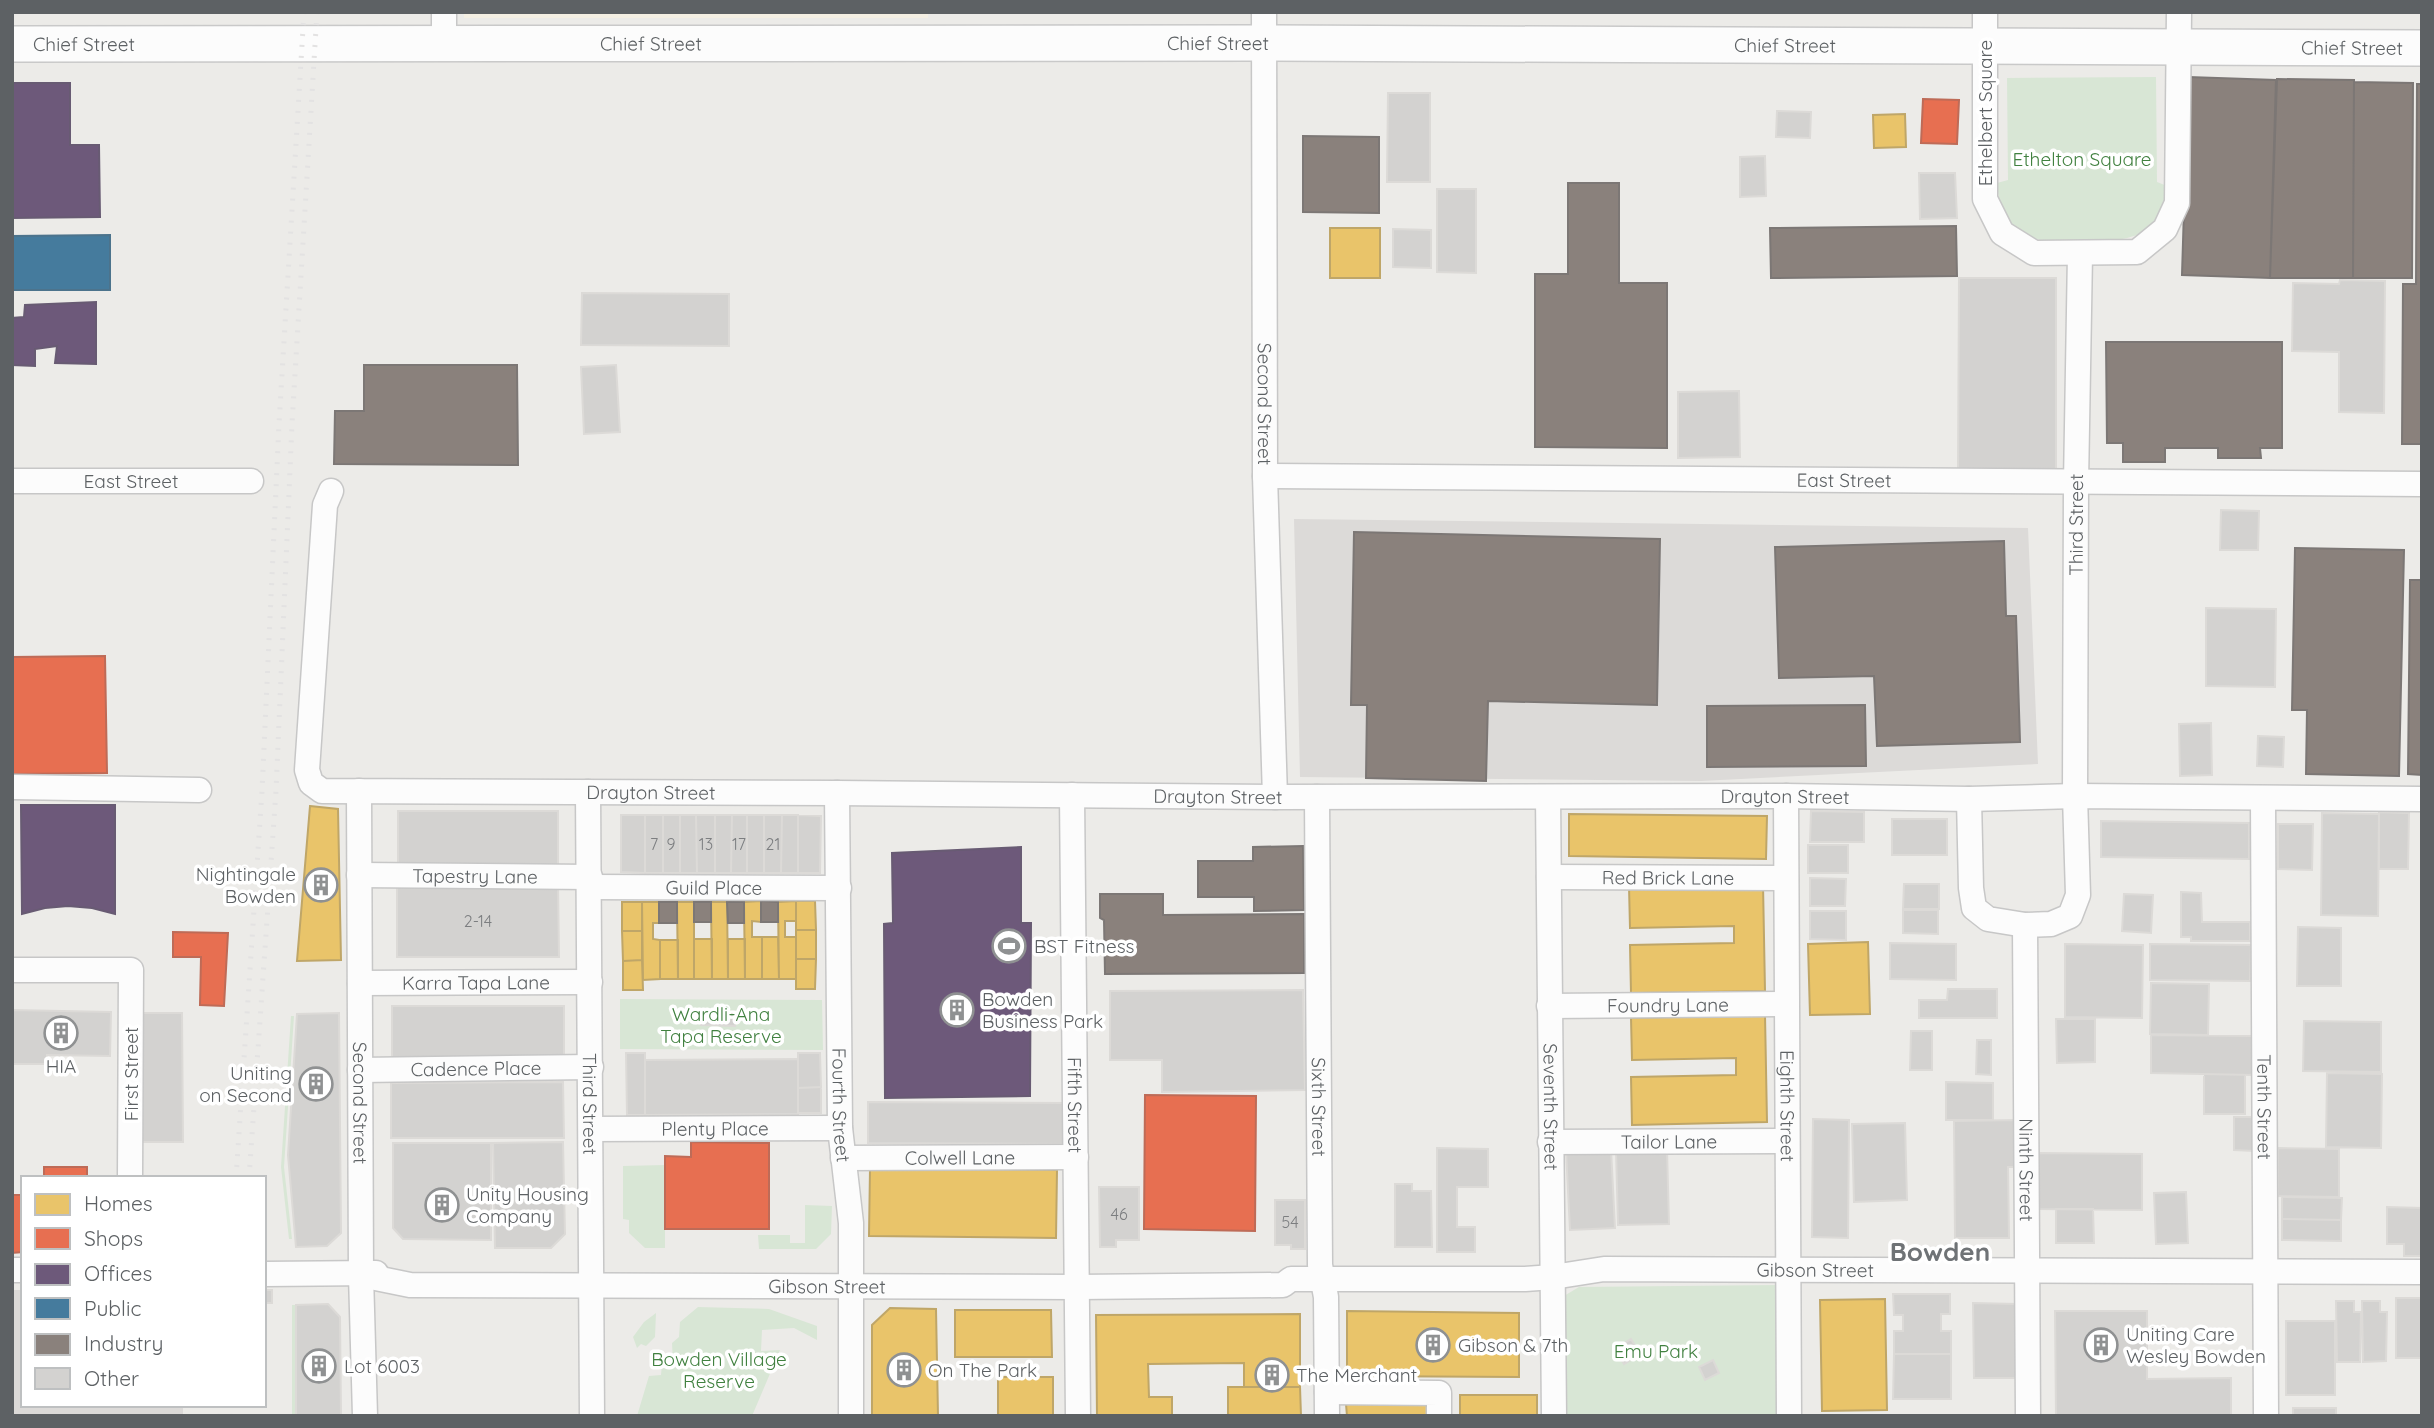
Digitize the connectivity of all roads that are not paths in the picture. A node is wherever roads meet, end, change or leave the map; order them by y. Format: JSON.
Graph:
{"nodes":[{"id":1,"x":1985,"y":12,"type":"edge"},
{"id":2,"x":2179,"y":12,"type":"edge"},
{"id":3,"x":444,"y":28,"type":"edge"},
{"id":4,"x":1264,"y":28,"type":"edge"},
{"id":5,"x":12,"y":44,"type":"edge"},
{"id":6,"x":1985,"y":47,"type":"junction"},
{"id":7,"x":2179,"y":47,"type":"junction"},
{"id":8,"x":2422,"y":48,"type":"edge"},
{"id":9,"x":2080,"y":254,"type":"junction"},
{"id":10,"x":1265,"y":476,"type":"junction"},
{"id":11,"x":12,"y":481,"type":"edge"},
{"id":12,"x":251,"y":481,"type":"dead end"},
{"id":13,"x":2076,"y":483,"type":"junction"},
{"id":14,"x":2422,"y":484,"type":"edge"},
{"id":15,"x":331,"y":491,"type":"dead end"},
{"id":16,"x":12,"y":787,"type":"edge"},
{"id":17,"x":198,"y":790,"type":"dead end"},
{"id":18,"x":359,"y":791,"type":"junction"},
{"id":19,"x":588,"y":792,"type":"junction"},
{"id":20,"x":837,"y":793,"type":"junction"},
{"id":21,"x":1072,"y":795,"type":"junction"},
{"id":22,"x":1786,"y":796,"type":"junction"},
{"id":23,"x":2075,"y":796,"type":"junction"},
{"id":24,"x":1275,"y":797,"type":"junction"},
{"id":25,"x":1317,"y":797,"type":"junction"},
{"id":26,"x":1548,"y":797,"type":"junction"},
{"id":27,"x":1969,"y":799,"type":"junction"},
{"id":28,"x":2263,"y":799,"type":"junction"},
{"id":29,"x":2422,"y":799,"type":"edge"},
{"id":30,"x":359,"y":875,"type":"junction"},
{"id":31,"x":1549,"y":877,"type":"junction"},
{"id":32,"x":1786,"y":878,"type":"junction"},
{"id":33,"x":590,"y":882,"type":"junction"},
{"id":34,"x":839,"y":888,"type":"junction"},
{"id":35,"x":2025,"y":925,"type":"junction"},
{"id":36,"x":12,"y":970,"type":"edge"},
{"id":37,"x":590,"y":982,"type":"junction"},
{"id":38,"x":360,"y":983,"type":"junction"},
{"id":39,"x":1787,"y":1004,"type":"junction"},
{"id":40,"x":1549,"y":1006,"type":"junction"},
{"id":41,"x":591,"y":1067,"type":"junction"},
{"id":42,"x":360,"y":1070,"type":"junction"},
{"id":43,"x":840,"y":1128,"type":"junction"},
{"id":44,"x":591,"y":1129,"type":"junction"},
{"id":45,"x":1787,"y":1141,"type":"junction"},
{"id":46,"x":1550,"y":1142,"type":"junction"},
{"id":47,"x":1076,"y":1157,"type":"junction"},
{"id":48,"x":843,"y":1158,"type":"junction"},
{"id":49,"x":130,"y":1176,"type":"edge"},
{"id":50,"x":1790,"y":1271,"type":"junction"},
{"id":51,"x":2028,"y":1271,"type":"junction"},
{"id":52,"x":2265,"y":1272,"type":"junction"},
{"id":53,"x":2422,"y":1272,"type":"edge"},
{"id":54,"x":266,"y":1274,"type":"edge"},
{"id":55,"x":361,"y":1275,"type":"junction"},
{"id":56,"x":592,"y":1278,"type":"junction"},
{"id":57,"x":851,"y":1278,"type":"junction"},
{"id":58,"x":1553,"y":1278,"type":"junction"},
{"id":59,"x":1324,"y":1279,"type":"junction"},
{"id":60,"x":1078,"y":1280,"type":"junction"},
{"id":61,"x":1327,"y":1404,"type":"edge"},
{"id":62,"x":365,"y":1416,"type":"edge"},
{"id":63,"x":592,"y":1416,"type":"edge"},
{"id":64,"x":851,"y":1416,"type":"edge"},
{"id":65,"x":1078,"y":1416,"type":"edge"},
{"id":66,"x":1439,"y":1416,"type":"edge"},
{"id":67,"x":1554,"y":1416,"type":"edge"},
{"id":68,"x":1789,"y":1416,"type":"edge"},
{"id":69,"x":2028,"y":1416,"type":"edge"},
{"id":70,"x":2266,"y":1416,"type":"edge"}],
"edges":[{"from":1,"to":6,"type":"street","name":"Ethelbert Square"},
{"from":2,"to":7,"type":"street","name":"Ethelbert Square"},
{"from":3,"to":4,"type":"street","name":"Chief Street"},
{"from":3,"to":5,"type":"street","name":"Chief Street"},
{"from":4,"to":6,"type":"street","name":"Chief Street"},
{"from":4,"to":10,"type":"street","name":"Second Street"},
{"from":6,"to":7,"type":"street","name":"Chief Street"},
{"from":6,"to":9,"type":"street","name":"Ethelbert Square"},
{"from":7,"to":8,"type":"street","name":"Chief Street"},
{"from":7,"to":9,"type":"street","name":"Ethelbert Square"},
{"from":9,"to":13,"type":"street","name":"Third Street"},
{"from":10,"to":13,"type":"street","name":"East Street"},
{"from":10,"to":24,"type":"street","name":"Second Street"},
{"from":11,"to":12,"type":"street","name":"East Street"},
{"from":13,"to":14,"type":"street","name":"East Street"},
{"from":13,"to":23,"type":"street","name":"Third Street"},
{"from":15,"to":18,"type":"street","name":"Drayton Street"},
{"from":16,"to":17,"type":"street"},
{"from":18,"to":19,"type":"street","name":"Drayton Street"},
{"from":18,"to":30,"type":"street","name":"Second Street"},
{"from":19,"to":20,"type":"street","name":"Drayton Street"},
{"from":19,"to":33,"type":"street","name":"Third Street"},
{"from":20,"to":21,"type":"street","name":"Drayton Street"},
{"from":20,"to":34,"type":"street","name":"Fourth Street"},
{"from":21,"to":24,"type":"street","name":"Drayton Street"},
{"from":21,"to":47,"type":"street","name":"Fifth Street"},
{"from":22,"to":26,"type":"street","name":"Drayton Street"},
{"from":22,"to":27,"type":"street","name":"Drayton Street"},
{"from":22,"to":32,"type":"street","name":"Eighth Street"},
{"from":23,"to":27,"type":"street","name":"Drayton Street"},
{"from":23,"to":28,"type":"street","name":"Drayton Street"},
{"from":23,"to":35,"type":"street"},
{"from":24,"to":25,"type":"street","name":"Drayton Street"},
{"from":25,"to":26,"type":"street","name":"Drayton Street"},
{"from":25,"to":59,"type":"street","name":"Sixth Street"},
{"from":26,"to":31,"type":"street","name":"Seventh Street"},
{"from":27,"to":35,"type":"street"},
{"from":28,"to":29,"type":"street","name":"Drayton Street"},
{"from":28,"to":52,"type":"street","name":"Tenth Street"},
{"from":30,"to":33,"type":"street","name":"Tapestry Lane"},
{"from":30,"to":38,"type":"street","name":"Second Street"},
{"from":31,"to":32,"type":"street","name":"Red Brick Lane"},
{"from":31,"to":40,"type":"street","name":"Seventh Street"},
{"from":32,"to":39,"type":"street","name":"Eighth Street"},
{"from":33,"to":34,"type":"street","name":"Guild Place"},
{"from":33,"to":37,"type":"street","name":"Third Street"},
{"from":34,"to":43,"type":"street","name":"Fourth Street"},
{"from":35,"to":51,"type":"street","name":"Ninth Street"},
{"from":36,"to":49,"type":"street","name":"First Street"},
{"from":37,"to":38,"type":"street","name":"Karra Tapa Lane"},
{"from":37,"to":41,"type":"street","name":"Third Street"},
{"from":38,"to":42,"type":"street","name":"Second Street"},
{"from":39,"to":40,"type":"street","name":"Foundry Lane"},
{"from":39,"to":45,"type":"street","name":"Eighth Street"},
{"from":40,"to":46,"type":"street","name":"Seventh Street"},
{"from":41,"to":42,"type":"street","name":"Cadence Place"},
{"from":41,"to":44,"type":"street","name":"Third Street"},
{"from":42,"to":55,"type":"street","name":"Second Street"},
{"from":43,"to":44,"type":"street","name":"Plenty Place"},
{"from":43,"to":48,"type":"street","name":"Fourth Street"},
{"from":44,"to":56,"type":"street","name":"Third Street"},
{"from":45,"to":46,"type":"street","name":"Tailor Lane"},
{"from":45,"to":50,"type":"street","name":"Eighth Street"},
{"from":46,"to":58,"type":"street","name":"Seventh Street"},
{"from":47,"to":48,"type":"street","name":"Colwell Lane"},
{"from":47,"to":60,"type":"street","name":"Fifth Street"},
{"from":48,"to":57,"type":"street","name":"Fourth Street"},
{"from":50,"to":51,"type":"street","name":"Gibson Street"},
{"from":50,"to":58,"type":"street","name":"Gibson Street"},
{"from":50,"to":68,"type":"street","name":"Eighth Street"},
{"from":51,"to":52,"type":"street","name":"Gibson Street"},
{"from":51,"to":69,"type":"street","name":"Ninth Street"},
{"from":52,"to":53,"type":"street","name":"Gibson Street"},
{"from":52,"to":70,"type":"street","name":"Tenth Street"},
{"from":54,"to":55,"type":"street","name":"Gibson Street"},
{"from":55,"to":56,"type":"street","name":"Gibson Street"},
{"from":55,"to":62,"type":"street","name":"Second Street"},
{"from":56,"to":57,"type":"street","name":"Gibson Street"},
{"from":56,"to":63,"type":"street","name":"Third Street"},
{"from":57,"to":60,"type":"street","name":"Gibson Street"},
{"from":57,"to":64,"type":"street","name":"Fourth Street"},
{"from":58,"to":59,"type":"street","name":"Gibson Street"},
{"from":58,"to":67,"type":"street","name":"Seventh Street"},
{"from":59,"to":60,"type":"street","name":"Gibson Street"},
{"from":59,"to":61,"type":"street","name":"Sixth Street"},
{"from":60,"to":65,"type":"street","name":"Fifth Street"},
{"from":61,"to":66,"type":"street"}]}
